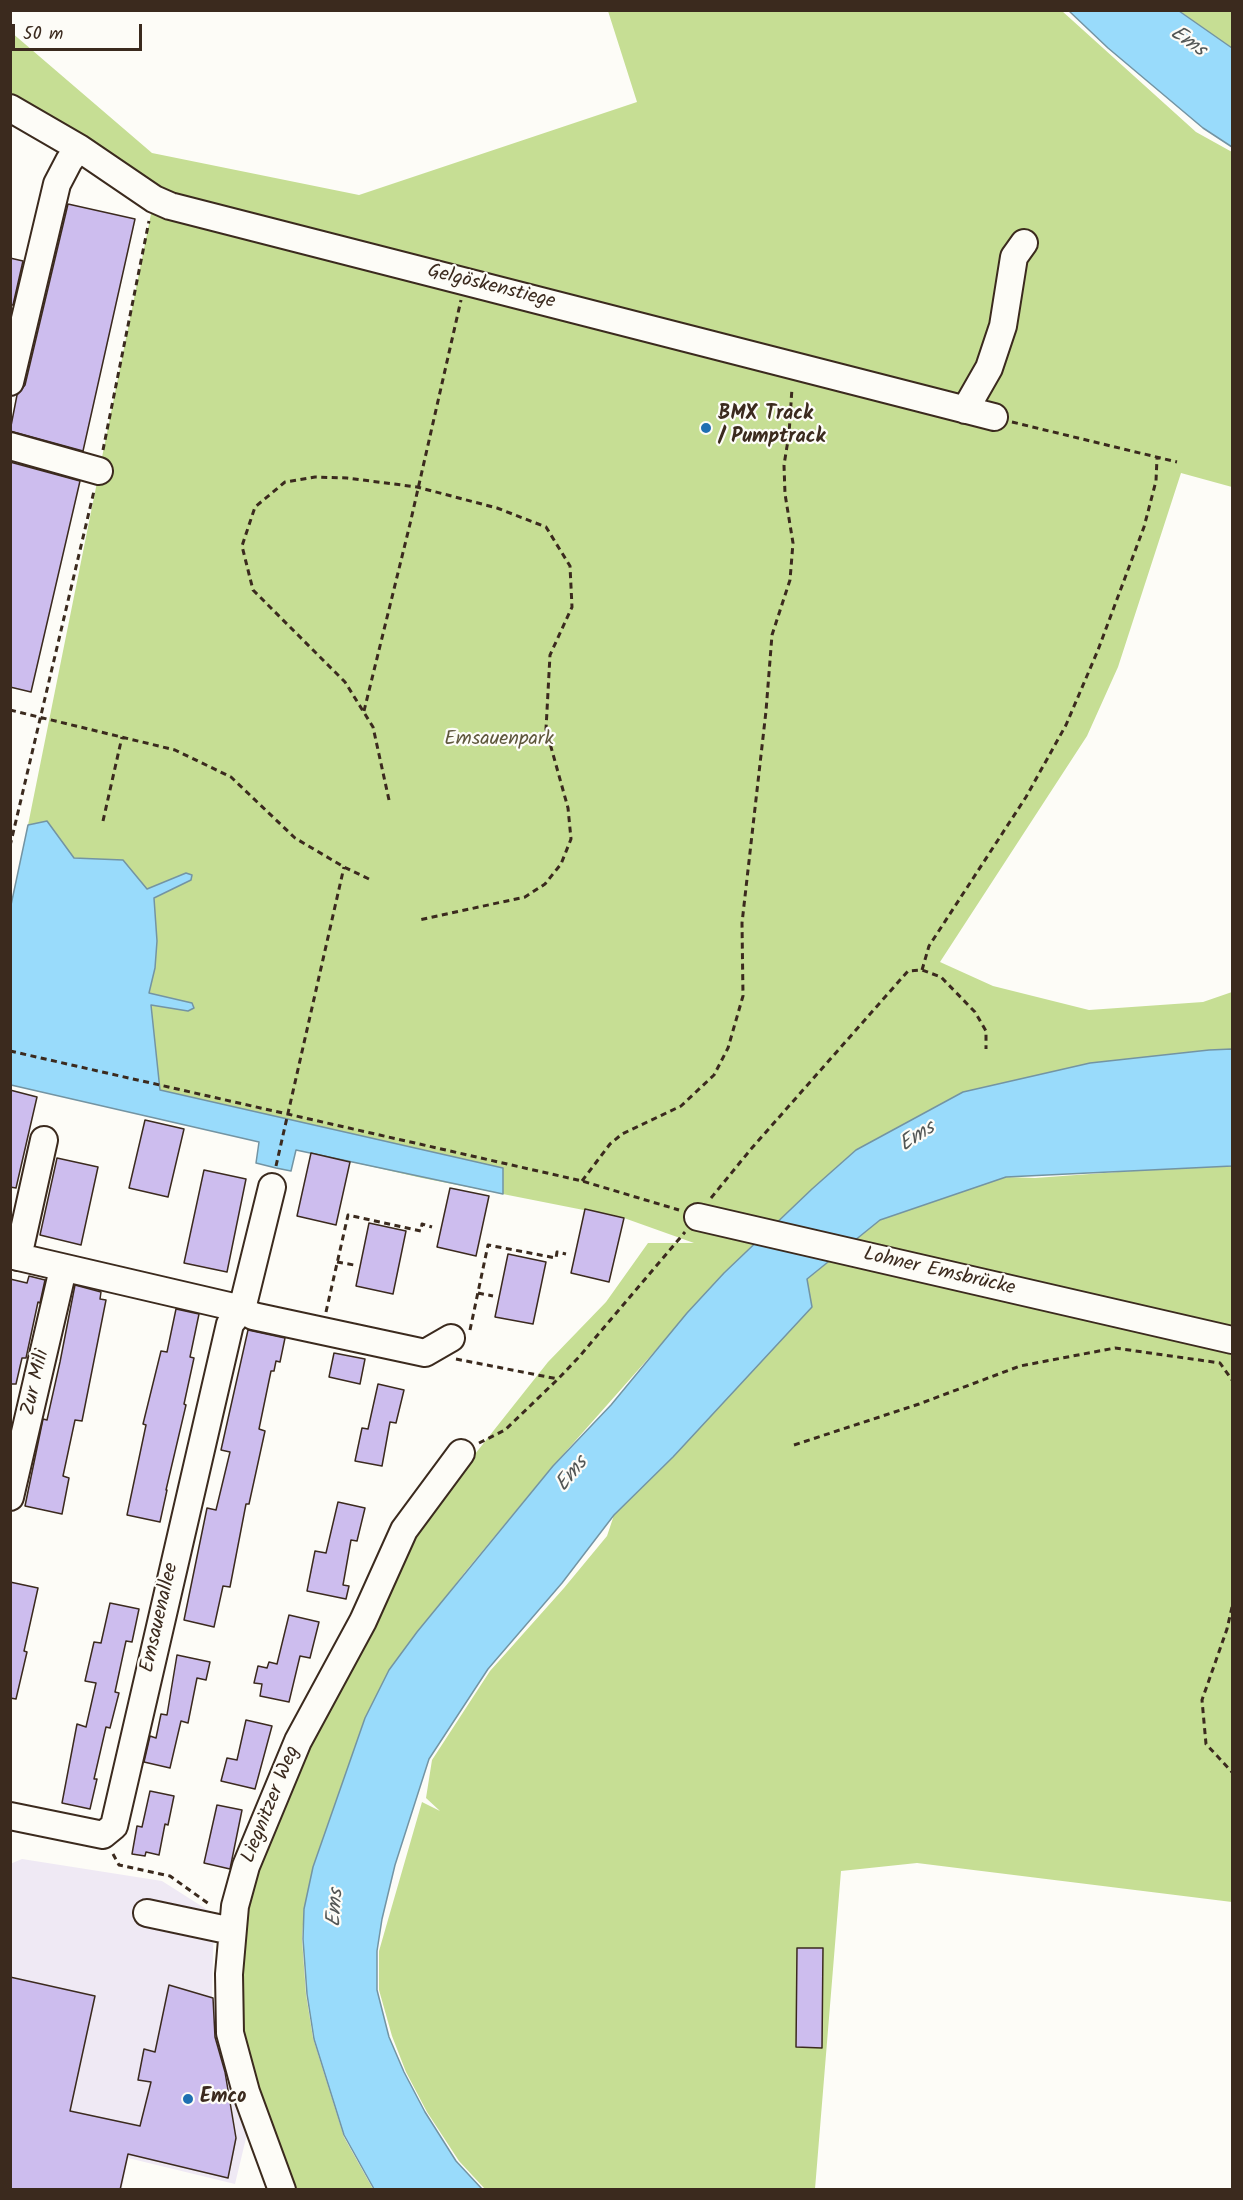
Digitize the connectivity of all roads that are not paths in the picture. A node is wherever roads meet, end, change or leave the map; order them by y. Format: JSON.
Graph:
{"nodes":[{"id":1,"x":10,"y":108,"type":"edge"},
{"id":2,"x":79,"y":148,"type":"junction"},
{"id":3,"x":1024,"y":243,"type":"dead end"},
{"id":4,"x":18,"y":314,"type":"edge"},
{"id":5,"x":10,"y":382,"type":"edge"},
{"id":6,"x":965,"y":410,"type":"junction"},
{"id":7,"x":994,"y":417,"type":"road end"},
{"id":8,"x":10,"y":446,"type":"edge"},
{"id":9,"x":99,"y":471,"type":"road end"},
{"id":10,"x":44,"y":1140,"type":"dead end"},
{"id":11,"x":274,"y":1177,"type":"road end"},
{"id":12,"x":704,"y":1208,"type":"road end"},
{"id":13,"x":14,"y":1256,"type":"edge"},
{"id":14,"x":63,"y":1269,"type":"junction"},
{"id":15,"x":242,"y":1309,"type":"junction"},
{"id":16,"x":451,"y":1338,"type":"road end"},
{"id":17,"x":1233,"y":1340,"type":"edge"},
{"id":18,"x":461,"y":1453,"type":"road end"},
{"id":19,"x":10,"y":1497,"type":"edge"},
{"id":20,"x":10,"y":1816,"type":"edge"},
{"id":21,"x":147,"y":1913,"type":"dead end"},
{"id":22,"x":233,"y":1925,"type":"junction"},
{"id":23,"x":282,"y":2190,"type":"edge"}],
"edges":[{"from":1,"to":2,"type":"street","name":"Gelgöskenstiege"},
{"from":2,"to":4,"type":"street"},
{"from":2,"to":6,"type":"street","name":"Gelgöskenstiege"},
{"from":3,"to":6,"type":"street"},
{"from":4,"to":5,"type":"street"},
{"from":6,"to":7,"type":"street","name":"Gelgöskenstiege"},
{"from":8,"to":9,"type":"street"},
{"from":10,"to":13,"type":"street"},
{"from":11,"to":15,"type":"street","name":"Emsauenallee"},
{"from":12,"to":17,"type":"street","name":"Lohner Emsbrücke"},
{"from":13,"to":14,"type":"street"},
{"from":14,"to":15,"type":"street"},
{"from":14,"to":19,"type":"street","name":"Zur Mili"},
{"from":15,"to":16,"type":"street"},
{"from":15,"to":20,"type":"street","name":"Emsauenallee"},
{"from":18,"to":22,"type":"street","name":"Liegnitzer Weg"},
{"from":21,"to":22,"type":"street"},
{"from":22,"to":23,"type":"street","name":"Liegnitzer Weg"}]}
